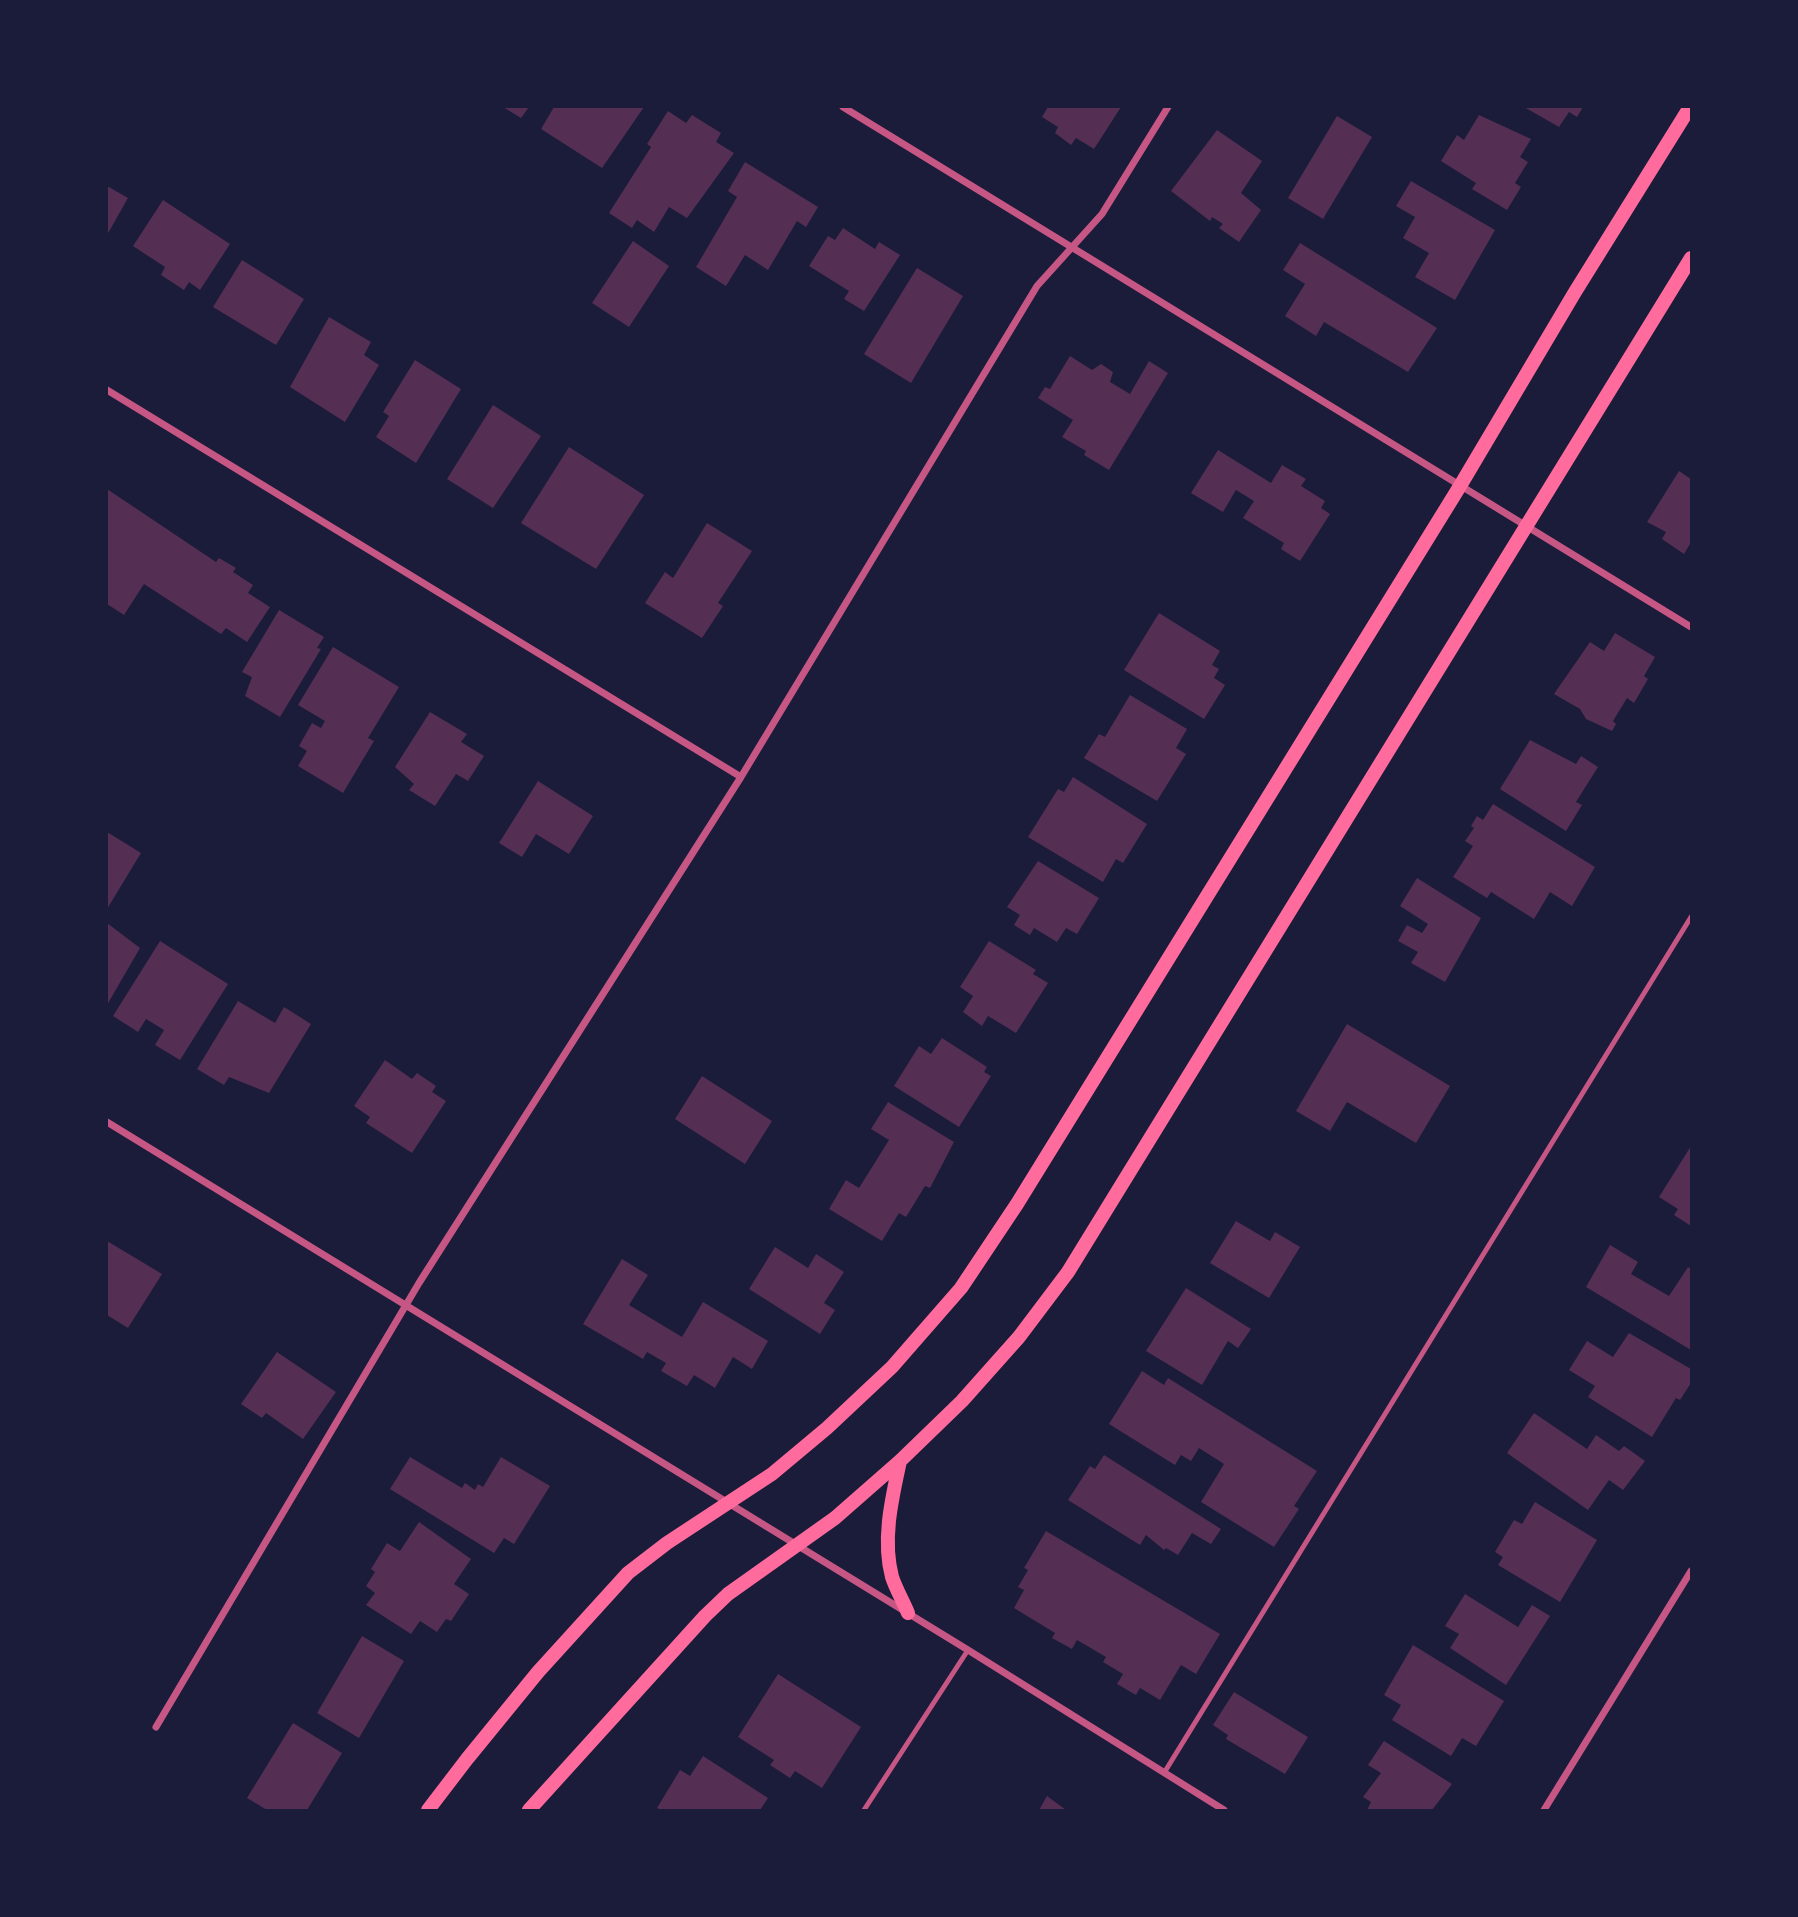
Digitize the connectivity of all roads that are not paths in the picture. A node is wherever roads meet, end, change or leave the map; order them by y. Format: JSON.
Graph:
{"nodes":[{"id":1,"x":843,"y":107,"type":"edge"},
{"id":2,"x":1168,"y":107,"type":"edge"},
{"id":3,"x":1690,"y":107,"type":"edge"},
{"id":4,"x":1072,"y":246,"type":"junction"},
{"id":5,"x":1691,"y":258,"type":"edge"},
{"id":6,"x":107,"y":390,"type":"edge"},
{"id":7,"x":1460,"y":486,"type":"junction"},
{"id":8,"x":1527,"y":526,"type":"junction"},
{"id":9,"x":1691,"y":627,"type":"edge"},
{"id":10,"x":741,"y":777,"type":"junction"},
{"id":11,"x":1691,"y":917,"type":"edge"},
{"id":12,"x":107,"y":1122,"type":"edge"},
{"id":13,"x":406,"y":1306,"type":"junction"},
{"id":14,"x":901,"y":1461,"type":"junction"},
{"id":15,"x":728,"y":1503,"type":"junction"},
{"id":16,"x":798,"y":1546,"type":"junction"},
{"id":17,"x":1691,"y":1571,"type":"edge"},
{"id":18,"x":908,"y":1613,"type":"junction"},
{"id":19,"x":968,"y":1650,"type":"junction"},
{"id":20,"x":156,"y":1727,"type":"dead end"},
{"id":21,"x":1164,"y":1773,"type":"junction"},
{"id":22,"x":428,"y":1810,"type":"edge"},
{"id":23,"x":529,"y":1810,"type":"edge"},
{"id":24,"x":864,"y":1810,"type":"edge"},
{"id":25,"x":1224,"y":1810,"type":"edge"},
{"id":26,"x":1544,"y":1810,"type":"edge"}],
"edges":[{"from":1,"to":4,"type":"street"},
{"from":2,"to":4,"type":"street"},
{"from":3,"to":7,"type":"main road"},
{"from":4,"to":7,"type":"street"},
{"from":4,"to":10,"type":"street"},
{"from":5,"to":8,"type":"main road"},
{"from":6,"to":10,"type":"street"},
{"from":7,"to":8,"type":"street"},
{"from":7,"to":15,"type":"main road"},
{"from":8,"to":9,"type":"street"},
{"from":8,"to":14,"type":"main road"},
{"from":10,"to":13,"type":"street"},
{"from":11,"to":21,"type":"lane"},
{"from":12,"to":13,"type":"street"},
{"from":13,"to":15,"type":"street"},
{"from":13,"to":20,"type":"street"},
{"from":14,"to":16,"type":"main road"},
{"from":14,"to":18,"type":"main road"},
{"from":15,"to":16,"type":"street"},
{"from":15,"to":22,"type":"main road"},
{"from":16,"to":18,"type":"street"},
{"from":16,"to":23,"type":"main road"},
{"from":17,"to":26,"type":"street"},
{"from":18,"to":19,"type":"street"},
{"from":19,"to":21,"type":"street"},
{"from":19,"to":24,"type":"lane"},
{"from":21,"to":25,"type":"street"}]}
